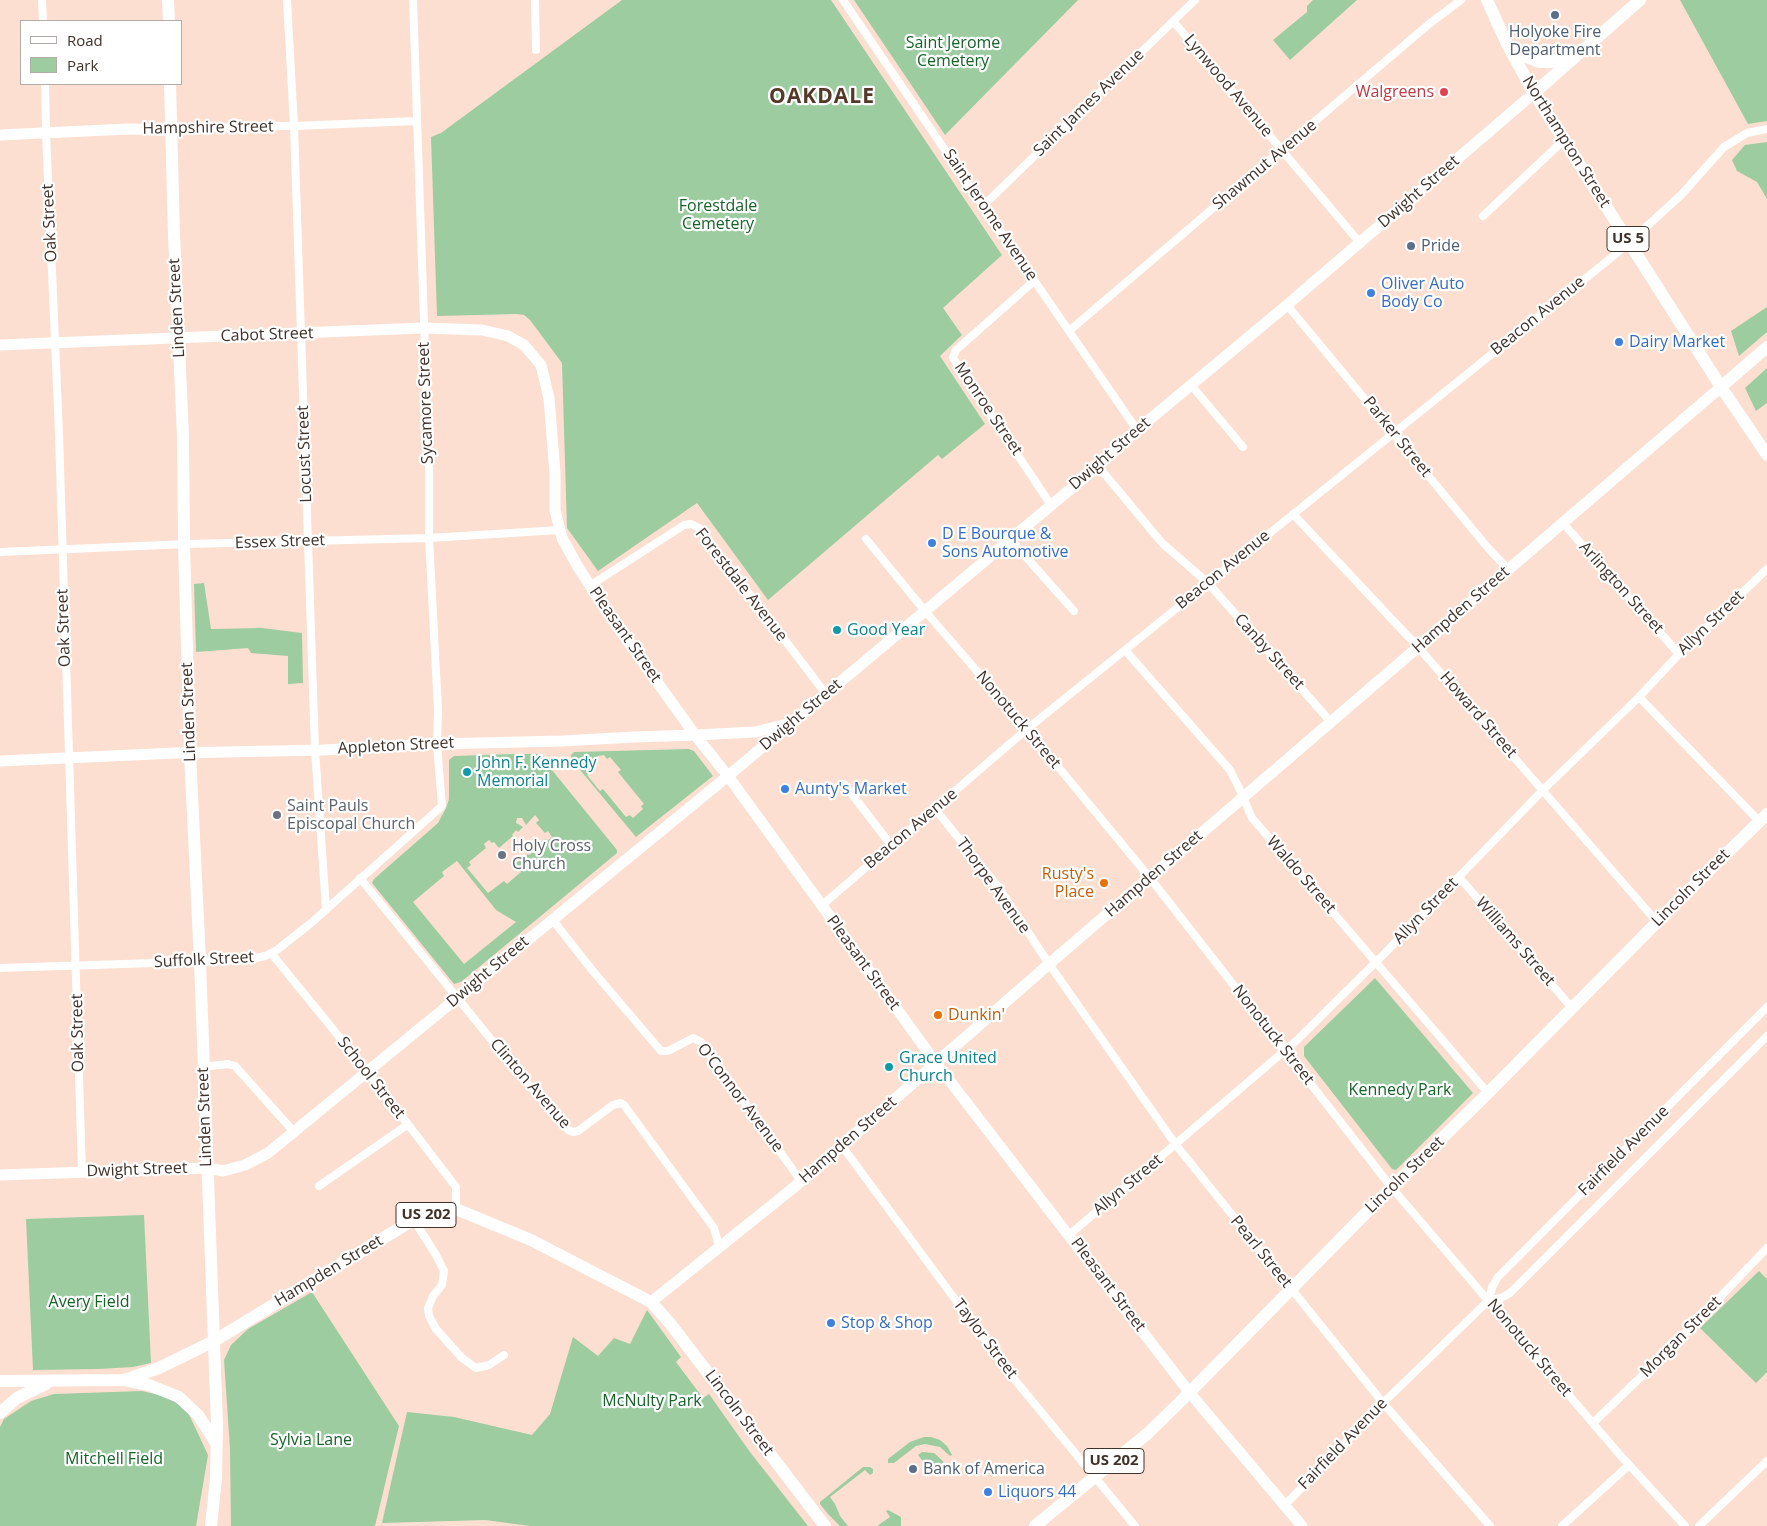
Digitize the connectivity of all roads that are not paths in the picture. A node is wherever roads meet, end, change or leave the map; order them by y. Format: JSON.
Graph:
{"nodes":[{"id":1,"x":42,"y":0,"type":"edge"},
{"id":2,"x":168,"y":0,"type":"edge"},
{"id":3,"x":288,"y":0,"type":"edge"},
{"id":4,"x":413,"y":0,"type":"edge"},
{"id":5,"x":535,"y":0,"type":"edge"},
{"id":6,"x":843,"y":0,"type":"edge"},
{"id":7,"x":1195,"y":0,"type":"edge"},
{"id":8,"x":1461,"y":0,"type":"edge"},
{"id":9,"x":1487,"y":0,"type":"edge"},
{"id":10,"x":1640,"y":0,"type":"edge"},
{"id":11,"x":43,"y":20,"type":"edge"},
{"id":12,"x":169,"y":20,"type":"edge"},
{"id":13,"x":1173,"y":21,"type":"junction"},
{"id":14,"x":1590,"y":43,"type":"junction"},
{"id":15,"x":1507,"y":44,"type":"junction"},
{"id":16,"x":536,"y":50,"type":"dead end"},
{"id":17,"x":45,"y":85,"type":"edge"},
{"id":18,"x":170,"y":85,"type":"edge"},
{"id":19,"x":1534,"y":93,"type":"junction"},
{"id":20,"x":416,"y":121,"type":"junction"},
{"id":21,"x":294,"y":126,"type":"junction"},
{"id":22,"x":1767,"y":129,"type":"edge"},
{"id":23,"x":171,"y":130,"type":"junction"},
{"id":24,"x":46,"y":133,"type":"junction"},
{"id":25,"x":0,"y":135,"type":"edge"},
{"id":26,"x":1564,"y":140,"type":"junction"},
{"id":27,"x":1282,"y":150,"type":"junction"},
{"id":28,"x":983,"y":206,"type":"junction"},
{"id":29,"x":1483,"y":216,"type":"dead end"},
{"id":30,"x":1630,"y":242,"type":"junction"},
{"id":31,"x":1360,"y":243,"type":"junction"},
{"id":32,"x":1034,"y":280,"type":"junction"},
{"id":33,"x":1287,"y":305,"type":"junction"},
{"id":34,"x":423,"y":328,"type":"junction"},
{"id":35,"x":1069,"y":331,"type":"junction"},
{"id":36,"x":301,"y":334,"type":"junction"},
{"id":37,"x":179,"y":338,"type":"junction"},
{"id":38,"x":56,"y":342,"type":"junction"},
{"id":39,"x":0,"y":345,"type":"edge"},
{"id":40,"x":1767,"y":347,"type":"edge"},
{"id":41,"x":529,"y":351,"type":"joint"},
{"id":42,"x":1192,"y":385,"type":"junction"},
{"id":43,"x":1721,"y":387,"type":"junction"},
{"id":44,"x":1137,"y":430,"type":"junction"},
{"id":45,"x":1394,"y":433,"type":"junction"},
{"id":46,"x":1243,"y":447,"type":"dead end"},
{"id":47,"x":1767,"y":455,"type":"edge"},
{"id":48,"x":1098,"y":466,"type":"junction"},
{"id":49,"x":1051,"y":505,"type":"junction"},
{"id":50,"x":1293,"y":514,"type":"junction"},
{"id":51,"x":1562,"y":522,"type":"junction"},
{"id":52,"x":560,"y":530,"type":"junction"},
{"id":53,"x":429,"y":538,"type":"junction"},
{"id":54,"x":866,"y":539,"type":"dead end"},
{"id":55,"x":1010,"y":539,"type":"junction"},
{"id":56,"x":309,"y":541,"type":"junction"},
{"id":57,"x":184,"y":545,"type":"junction"},
{"id":58,"x":62,"y":550,"type":"junction"},
{"id":59,"x":0,"y":552,"type":"edge"},
{"id":60,"x":1508,"y":569,"type":"junction"},
{"id":61,"x":1767,"y":569,"type":"edge"},
{"id":62,"x":1207,"y":582,"type":"junction"},
{"id":63,"x":590,"y":586,"type":"junction"},
{"id":64,"x":925,"y":611,"type":"junction"},
{"id":65,"x":1074,"y":611,"type":"dead end"},
{"id":66,"x":1418,"y":647,"type":"junction"},
{"id":67,"x":1125,"y":650,"type":"junction"},
{"id":68,"x":1679,"y":654,"type":"junction"},
{"id":69,"x":826,"y":694,"type":"junction"},
{"id":70,"x":1639,"y":697,"type":"junction"},
{"id":71,"x":1330,"y":721,"type":"junction"},
{"id":72,"x":791,"y":723,"type":"junction"},
{"id":73,"x":1027,"y":729,"type":"junction"},
{"id":74,"x":695,"y":736,"type":"junction"},
{"id":75,"x":437,"y":744,"type":"junction"},
{"id":76,"x":315,"y":750,"type":"junction"},
{"id":77,"x":190,"y":753,"type":"junction"},
{"id":78,"x":68,"y":758,"type":"junction"},
{"id":79,"x":0,"y":761,"type":"edge"},
{"id":80,"x":728,"y":776,"type":"junction"},
{"id":81,"x":844,"y":784,"type":"dead end"},
{"id":82,"x":1543,"y":790,"type":"junction"},
{"id":83,"x":1243,"y":798,"type":"junction"},
{"id":84,"x":442,"y":806,"type":"joint"},
{"id":85,"x":936,"y":809,"type":"junction"},
{"id":86,"x":1763,"y":817,"type":"edge"},
{"id":87,"x":891,"y":845,"type":"junction"},
{"id":88,"x":1458,"y":877,"type":"junction"},
{"id":89,"x":360,"y":878,"type":"junction"},
{"id":90,"x":1150,"y":878,"type":"junction"},
{"id":91,"x":821,"y":906,"type":"junction"},
{"id":92,"x":326,"y":909,"type":"junction"},
{"id":93,"x":552,"y":919,"type":"junction"},
{"id":94,"x":1657,"y":922,"type":"junction"},
{"id":95,"x":271,"y":953,"type":"junction"},
{"id":96,"x":200,"y":962,"type":"junction"},
{"id":97,"x":1376,"y":962,"type":"junction"},
{"id":98,"x":1049,"y":964,"type":"junction"},
{"id":99,"x":77,"y":965,"type":"junction"},
{"id":100,"x":0,"y":968,"type":"edge"},
{"id":101,"x":458,"y":997,"type":"junction"},
{"id":102,"x":1767,"y":1007,"type":"edge"},
{"id":103,"x":1572,"y":1008,"type":"junction"},
{"id":104,"x":1767,"y":1036,"type":"edge"},
{"id":105,"x":1286,"y":1050,"type":"junction"},
{"id":106,"x":936,"y":1063,"type":"junction"},
{"id":107,"x":203,"y":1067,"type":"junction"},
{"id":108,"x":367,"y":1071,"type":"junction"},
{"id":109,"x":1488,"y":1093,"type":"junction"},
{"id":110,"x":407,"y":1125,"type":"junction"},
{"id":111,"x":295,"y":1133,"type":"junction"},
{"id":112,"x":1176,"y":1144,"type":"junction"},
{"id":113,"x":842,"y":1146,"type":"junction"},
{"id":114,"x":207,"y":1168,"type":"junction"},
{"id":115,"x":82,"y":1172,"type":"junction"},
{"id":116,"x":0,"y":1175,"type":"edge"},
{"id":117,"x":801,"y":1181,"type":"junction"},
{"id":118,"x":319,"y":1186,"type":"dead end"},
{"id":119,"x":1392,"y":1188,"type":"junction"},
{"id":120,"x":456,"y":1209,"type":"junction"},
{"id":121,"x":414,"y":1220,"type":"junction"},
{"id":122,"x":1069,"y":1235,"type":"junction"},
{"id":123,"x":719,"y":1246,"type":"junction"},
{"id":124,"x":1767,"y":1248,"type":"edge"},
{"id":125,"x":1291,"y":1289,"type":"junction"},
{"id":126,"x":1489,"y":1300,"type":"junction"},
{"id":127,"x":651,"y":1302,"type":"junction"},
{"id":128,"x":214,"y":1341,"type":"junction"},
{"id":129,"x":504,"y":1355,"type":"dead end"},
{"id":130,"x":124,"y":1380,"type":"junction"},
{"id":131,"x":0,"y":1381,"type":"edge"},
{"id":132,"x":50,"y":1382,"type":"junction"},
{"id":133,"x":1189,"y":1392,"type":"junction"},
{"id":134,"x":1383,"y":1402,"type":"junction"},
{"id":135,"x":0,"y":1413,"type":"edge"},
{"id":136,"x":1593,"y":1423,"type":"junction"},
{"id":137,"x":216,"y":1443,"type":"junction"},
{"id":138,"x":1767,"y":1461,"type":"edge"},
{"id":139,"x":1630,"y":1465,"type":"junction"},
{"id":140,"x":1096,"y":1477,"type":"junction"},
{"id":141,"x":1285,"y":1505,"type":"junction"},
{"id":142,"x":211,"y":1526,"type":"edge"},
{"id":143,"x":825,"y":1526,"type":"edge"},
{"id":144,"x":1035,"y":1526,"type":"edge"},
{"id":145,"x":1135,"y":1526,"type":"edge"},
{"id":146,"x":1302,"y":1526,"type":"edge"},
{"id":147,"x":1490,"y":1526,"type":"edge"},
{"id":148,"x":1562,"y":1526,"type":"edge"},
{"id":149,"x":1685,"y":1526,"type":"edge"},
{"id":150,"x":1699,"y":1526,"type":"edge"}],
"edges":[{"from":1,"to":11,"type":"street"},
{"from":2,"to":12,"type":"main road"},
{"from":3,"to":21,"type":"street","name":"Locust Street"},
{"from":4,"to":20,"type":"street","name":"Sycamore Street"},
{"from":5,"to":16,"type":"street"},
{"from":6,"to":28,"type":"street","name":"Saint Jerome Avenue"},
{"from":7,"to":13,"type":"street","name":"Saint James Avenue"},
{"from":8,"to":27,"type":"street","name":"Shawmut Avenue"},
{"from":9,"to":15,"type":"main road","name":"Northampton Street","number":"US 5"},
{"from":10,"to":14,"type":"main road"},
{"from":13,"to":27,"type":"street","name":"Lynwood Avenue"},
{"from":13,"to":28,"type":"street","name":"Saint James Avenue"},
{"from":14,"to":15,"type":"main road"},
{"from":14,"to":19,"type":"main road"},
{"from":15,"to":19,"type":"main road","name":"Northampton Street","number":"US 5"},
{"from":17,"to":24,"type":"street","name":"Oak Street"},
{"from":18,"to":23,"type":"main road","name":"Linden Street"},
{"from":19,"to":26,"type":"main road","name":"Northampton Street","number":"US 5"},
{"from":19,"to":31,"type":"main road","name":"Dwight Street"},
{"from":20,"to":21,"type":"street","name":"Hampshire Street"},
{"from":20,"to":34,"type":"street","name":"Sycamore Street"},
{"from":21,"to":23,"type":"street","name":"Hampshire Street"},
{"from":21,"to":36,"type":"street","name":"Locust Street"},
{"from":22,"to":30,"type":"street","name":"Beacon Avenue"},
{"from":23,"to":24,"type":"main road","name":"Hampshire Street"},
{"from":23,"to":37,"type":"main road","name":"Linden Street"},
{"from":24,"to":25,"type":"main road","name":"Hampshire Street"},
{"from":24,"to":38,"type":"street","name":"Oak Street"},
{"from":26,"to":29,"type":"street"},
{"from":26,"to":30,"type":"main road","name":"Northampton Street","number":"US 5"},
{"from":27,"to":31,"type":"street","name":"Lynwood Avenue"},
{"from":27,"to":35,"type":"street","name":"Shawmut Avenue"},
{"from":28,"to":32,"type":"street","name":"Saint Jerome Avenue"},
{"from":30,"to":43,"type":"main road","name":"Northampton Street","number":"US 5"},
{"from":30,"to":45,"type":"street","name":"Beacon Avenue"},
{"from":31,"to":33,"type":"main road","name":"Dwight Street"},
{"from":32,"to":35,"type":"street","name":"Saint Jerome Avenue"},
{"from":32,"to":49,"type":"street","name":"Monroe Street"},
{"from":33,"to":42,"type":"main road","name":"Dwight Street"},
{"from":33,"to":45,"type":"street","name":"Parker Street"},
{"from":34,"to":36,"type":"main road","name":"Cabot Street"},
{"from":34,"to":41,"type":"main road","name":"Cabot Street"},
{"from":34,"to":53,"type":"street","name":"Sycamore Street"},
{"from":35,"to":44,"type":"street","name":"Saint Jerome Avenue"},
{"from":36,"to":37,"type":"main road","name":"Cabot Street"},
{"from":36,"to":56,"type":"street","name":"Locust Street"},
{"from":37,"to":38,"type":"main road","name":"Cabot Street"},
{"from":37,"to":57,"type":"main road","name":"Linden Street"},
{"from":38,"to":39,"type":"main road","name":"Cabot Street"},
{"from":38,"to":58,"type":"street","name":"Oak Street"},
{"from":40,"to":43,"type":"main road"},
{"from":41,"to":52,"type":"main road","name":"Pleasant Street"},
{"from":42,"to":44,"type":"main road","name":"Dwight Street"},
{"from":42,"to":46,"type":"street"},
{"from":43,"to":47,"type":"main road","name":"Northampton Street","number":"US 5"},
{"from":43,"to":51,"type":"main road","name":"Hampden Street"},
{"from":44,"to":48,"type":"main road","name":"Dwight Street"},
{"from":45,"to":50,"type":"street","name":"Beacon Avenue"},
{"from":45,"to":60,"type":"street","name":"Parker Street"},
{"from":48,"to":49,"type":"main road","name":"Dwight Street"},
{"from":48,"to":62,"type":"street","name":"Canby Street"},
{"from":49,"to":55,"type":"main road","name":"Dwight Street"},
{"from":50,"to":62,"type":"street","name":"Beacon Avenue"},
{"from":50,"to":66,"type":"street","name":"Howard Street"},
{"from":51,"to":60,"type":"main road","name":"Hampden Street"},
{"from":51,"to":68,"type":"street","name":"Arlington Street"},
{"from":52,"to":53,"type":"street","name":"Essex Street"},
{"from":52,"to":63,"type":"main road","name":"Pleasant Street"},
{"from":53,"to":56,"type":"street","name":"Essex Street"},
{"from":53,"to":75,"type":"street","name":"Sycamore Street"},
{"from":54,"to":64,"type":"street","name":"Nonotuck Street"},
{"from":55,"to":64,"type":"main road","name":"Dwight Street"},
{"from":55,"to":65,"type":"street"},
{"from":56,"to":57,"type":"street","name":"Essex Street"},
{"from":56,"to":76,"type":"street","name":"Locust Street"},
{"from":57,"to":58,"type":"street","name":"Essex Street"},
{"from":57,"to":77,"type":"main road","name":"Linden Street"},
{"from":58,"to":59,"type":"street","name":"Essex Street"},
{"from":58,"to":78,"type":"street","name":"Oak Street"},
{"from":60,"to":66,"type":"main road","name":"Hampden Street"},
{"from":61,"to":68,"type":"street","name":"Allyn Street"},
{"from":62,"to":67,"type":"street","name":"Beacon Avenue"},
{"from":62,"to":71,"type":"street","name":"Canby Street"},
{"from":63,"to":69,"type":"street","name":"Forestdale Avenue"},
{"from":63,"to":74,"type":"main road","name":"Pleasant Street"},
{"from":64,"to":69,"type":"main road","name":"Dwight Street"},
{"from":64,"to":73,"type":"street","name":"Nonotuck Street"},
{"from":66,"to":71,"type":"main road","name":"Hampden Street"},
{"from":66,"to":82,"type":"street","name":"Howard Street"},
{"from":67,"to":73,"type":"street","name":"Beacon Avenue"},
{"from":67,"to":83,"type":"street","name":"Waldo Street"},
{"from":68,"to":70,"type":"street","name":"Allyn Street"},
{"from":69,"to":72,"type":"main road","name":"Dwight Street"},
{"from":70,"to":82,"type":"street","name":"Allyn Street"},
{"from":70,"to":86,"type":"street"},
{"from":71,"to":83,"type":"main road","name":"Hampden Street"},
{"from":72,"to":74,"type":"main road","name":"Appleton Street"},
{"from":72,"to":80,"type":"main road","name":"Dwight Street"},
{"from":73,"to":85,"type":"street","name":"Beacon Avenue"},
{"from":73,"to":90,"type":"street","name":"Nonotuck Street"},
{"from":74,"to":75,"type":"main road","name":"Appleton Street"},
{"from":74,"to":80,"type":"main road","name":"Pleasant Street"},
{"from":75,"to":76,"type":"main road","name":"Appleton Street"},
{"from":75,"to":84,"type":"street","name":"Sycamore Street"},
{"from":76,"to":77,"type":"main road","name":"Appleton Street"},
{"from":76,"to":92,"type":"street","name":"Locust Street"},
{"from":77,"to":78,"type":"main road","name":"Appleton Street"},
{"from":77,"to":96,"type":"main road","name":"Linden Street"},
{"from":78,"to":79,"type":"main road","name":"Appleton Street"},
{"from":78,"to":99,"type":"street","name":"Oak Street"},
{"from":80,"to":91,"type":"main road","name":"Pleasant Street"},
{"from":80,"to":93,"type":"main road","name":"Dwight Street"},
{"from":81,"to":87,"type":"street"},
{"from":82,"to":88,"type":"street","name":"Allyn Street"},
{"from":82,"to":94,"type":"street","name":"Howard Street"},
{"from":83,"to":90,"type":"main road","name":"Hampden Street"},
{"from":83,"to":97,"type":"street","name":"Waldo Street"},
{"from":84,"to":89,"type":"street","name":"Suffolk Street"},
{"from":85,"to":87,"type":"street","name":"Beacon Avenue"},
{"from":85,"to":98,"type":"street","name":"Thorpe Avenue"},
{"from":86,"to":94,"type":"main road","name":"Lincoln Street","number":"US 202"},
{"from":87,"to":91,"type":"street","name":"Beacon Avenue"},
{"from":88,"to":97,"type":"street","name":"Allyn Street"},
{"from":88,"to":103,"type":"street","name":"Williams Street"},
{"from":89,"to":92,"type":"street","name":"Suffolk Street"},
{"from":89,"to":101,"type":"street","name":"Clinton Avenue"},
{"from":90,"to":98,"type":"main road","name":"Hampden Street"},
{"from":90,"to":105,"type":"street","name":"Nonotuck Street"},
{"from":91,"to":106,"type":"main road","name":"Pleasant Street"},
{"from":92,"to":95,"type":"street","name":"Suffolk Street"},
{"from":93,"to":101,"type":"main road","name":"Dwight Street"},
{"from":93,"to":117,"type":"street","name":"O'Connor Avenue"},
{"from":94,"to":103,"type":"main road","name":"Lincoln Street","number":"US 202"},
{"from":95,"to":96,"type":"street","name":"Suffolk Street"},
{"from":95,"to":108,"type":"street","name":"School Street"},
{"from":96,"to":99,"type":"street","name":"Suffolk Street"},
{"from":96,"to":107,"type":"main road","name":"Linden Street"},
{"from":97,"to":105,"type":"street","name":"Allyn Street"},
{"from":97,"to":109,"type":"street","name":"Waldo Street"},
{"from":98,"to":106,"type":"main road","name":"Hampden Street"},
{"from":98,"to":112,"type":"street","name":"Pearl Street"},
{"from":99,"to":100,"type":"street","name":"Suffolk Street"},
{"from":99,"to":115,"type":"street","name":"Oak Street"},
{"from":101,"to":108,"type":"main road","name":"Dwight Street"},
{"from":101,"to":123,"type":"street","name":"Clinton Avenue"},
{"from":102,"to":126,"type":"street","name":"Fairfield Avenue"},
{"from":103,"to":109,"type":"main road","name":"Lincoln Street","number":"US 202"},
{"from":104,"to":126,"type":"street","name":"Fairfield Avenue"},
{"from":105,"to":112,"type":"street","name":"Allyn Street"},
{"from":105,"to":119,"type":"street","name":"Nonotuck Street"},
{"from":106,"to":113,"type":"main road","name":"Hampden Street"},
{"from":106,"to":122,"type":"main road","name":"Pleasant Street"},
{"from":107,"to":111,"type":"street"},
{"from":107,"to":114,"type":"main road","name":"Linden Street"},
{"from":108,"to":110,"type":"street","name":"School Street"},
{"from":108,"to":111,"type":"main road","name":"Dwight Street"},
{"from":109,"to":119,"type":"main road","name":"Lincoln Street","number":"US 202"},
{"from":110,"to":118,"type":"street"},
{"from":110,"to":120,"type":"street","name":"School Street"},
{"from":111,"to":114,"type":"main road","name":"Dwight Street"},
{"from":112,"to":122,"type":"street","name":"Allyn Street"},
{"from":112,"to":125,"type":"street","name":"Pearl Street"},
{"from":113,"to":117,"type":"main road","name":"Hampden Street"},
{"from":113,"to":140,"type":"street","name":"Taylor Street"},
{"from":114,"to":115,"type":"main road","name":"Dwight Street"},
{"from":114,"to":128,"type":"main road","name":"Linden Street"},
{"from":115,"to":116,"type":"main road","name":"Dwight Street"},
{"from":117,"to":123,"type":"main road","name":"Hampden Street"},
{"from":119,"to":125,"type":"main road","name":"Lincoln Street","number":"US 202"},
{"from":119,"to":126,"type":"street","name":"Nonotuck Street"},
{"from":120,"to":121,"type":"main road","name":"Hampden Street","number":"US 202"},
{"from":120,"to":127,"type":"main road","number":"US 202"},
{"from":121,"to":128,"type":"main road","name":"Hampden Street","number":"US 202"},
{"from":121,"to":129,"type":"street"},
{"from":122,"to":133,"type":"main road","name":"Pleasant Street"},
{"from":123,"to":127,"type":"main road","name":"Hampden Street"},
{"from":124,"to":136,"type":"street","name":"Morgan Street"},
{"from":125,"to":133,"type":"main road","name":"Lincoln Street","number":"US 202"},
{"from":125,"to":134,"type":"street","name":"Pearl Street"},
{"from":126,"to":134,"type":"street","name":"Fairfield Avenue"},
{"from":126,"to":136,"type":"street","name":"Nonotuck Street"},
{"from":127,"to":143,"type":"main road","name":"Lincoln Street","number":"US 202"},
{"from":128,"to":130,"type":"main road","name":"Hampden Street"},
{"from":128,"to":137,"type":"main road","name":"Linden Street"},
{"from":130,"to":132,"type":"main road","name":"Hampden Street"},
{"from":130,"to":137,"type":"main road"},
{"from":131,"to":132,"type":"main road","name":"Hampden Street"},
{"from":132,"to":135,"type":"main road"},
{"from":133,"to":140,"type":"main road","name":"Lincoln Street","number":"US 202"},
{"from":133,"to":141,"type":"main road","name":"Pleasant Street"},
{"from":134,"to":141,"type":"street","name":"Fairfield Avenue"},
{"from":134,"to":147,"type":"street","name":"Pearl Street"},
{"from":136,"to":139,"type":"street","name":"Nonotuck Street"},
{"from":137,"to":142,"type":"main road","name":"Linden Street"},
{"from":138,"to":150,"type":"street"},
{"from":139,"to":148,"type":"street"},
{"from":139,"to":149,"type":"street","name":"Nonotuck Street"},
{"from":140,"to":144,"type":"main road","name":"Lincoln Street","number":"US 202"},
{"from":140,"to":145,"type":"street","name":"Taylor Street"},
{"from":141,"to":146,"type":"main road","name":"Pleasant Street"}]}
